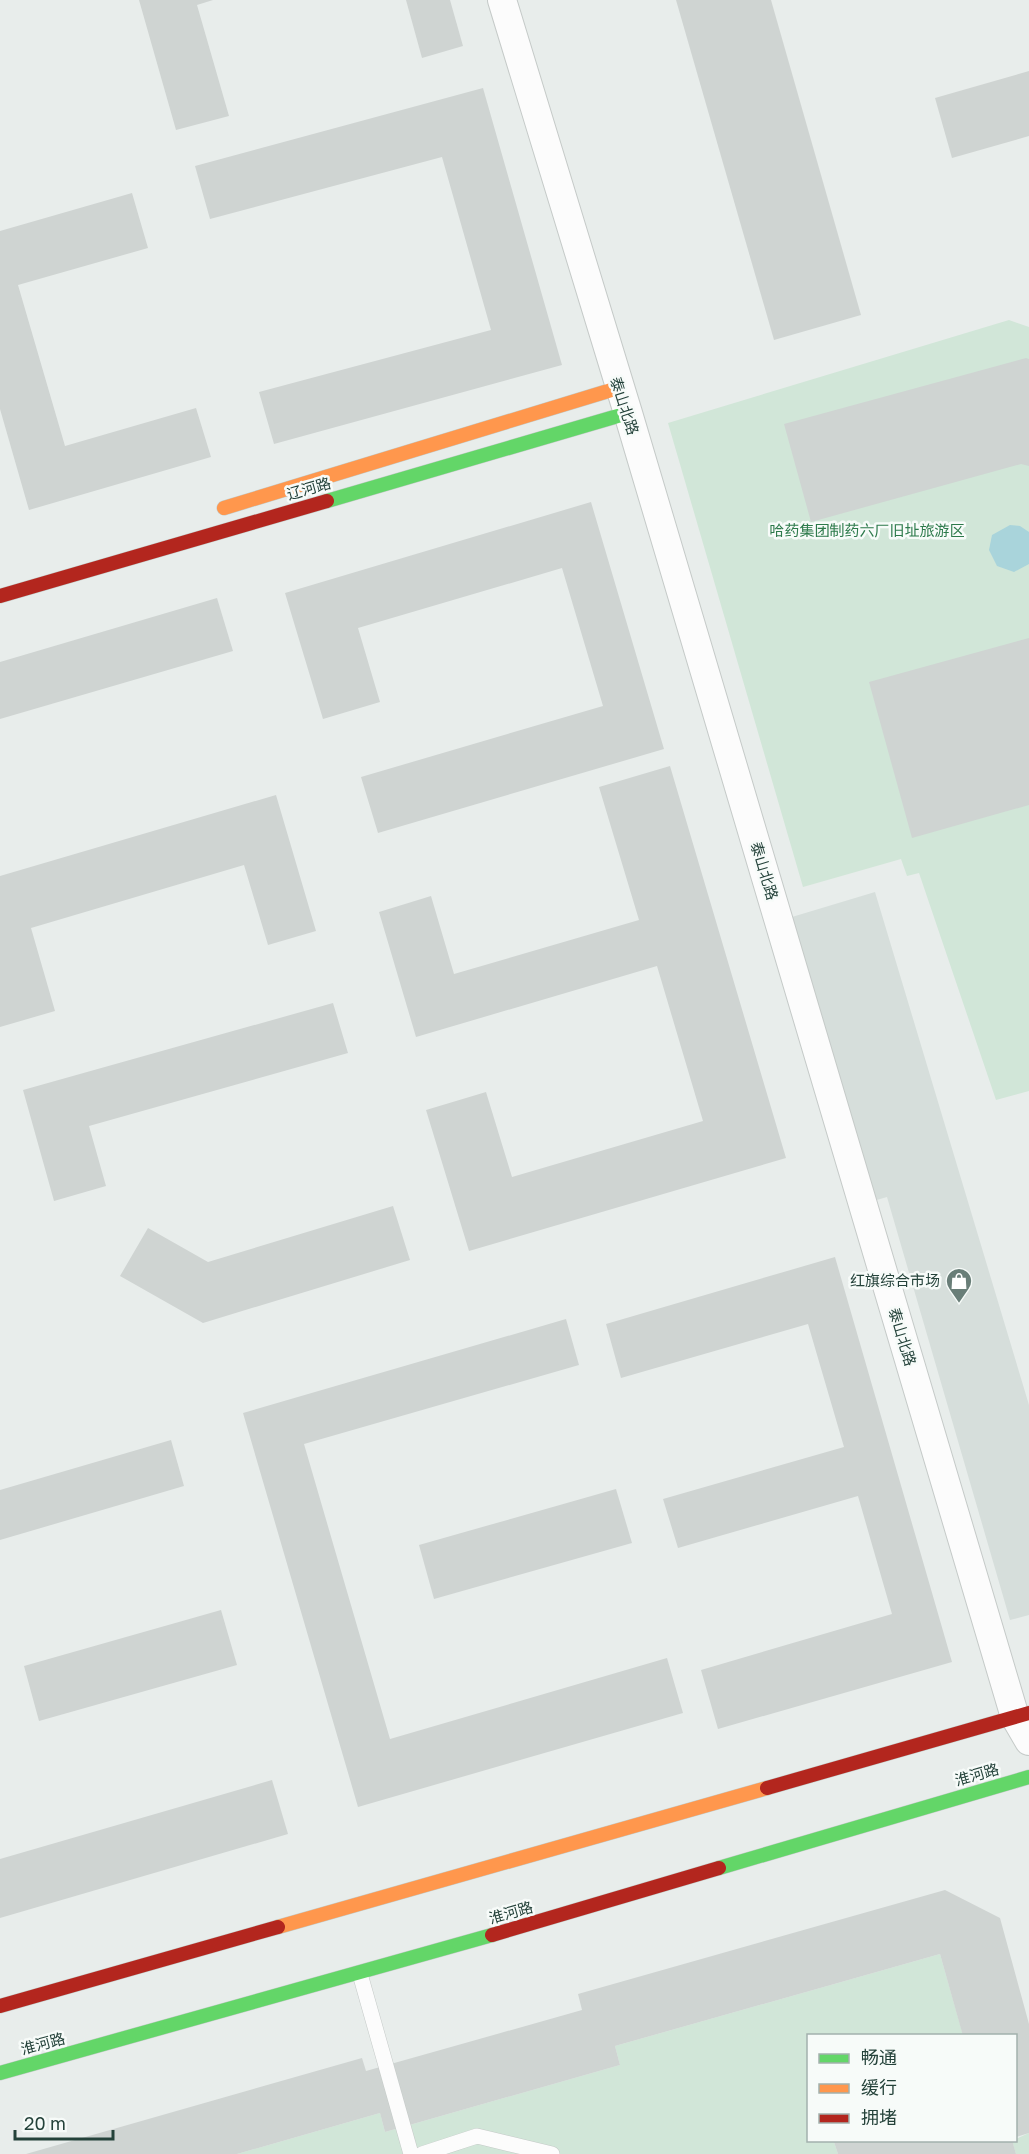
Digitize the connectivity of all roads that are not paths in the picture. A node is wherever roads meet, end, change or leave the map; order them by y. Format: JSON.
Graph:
{"nodes":[{"id":1,"x":502,"y":0,"type":"edge"},
{"id":2,"x":623,"y":401,"type":"junction"},
{"id":3,"x":209,"y":512,"type":"dead end"},
{"id":4,"x":0,"y":596,"type":"edge"},
{"id":5,"x":1024,"y":1724,"type":"edge"},
{"id":6,"x":1029,"y":1777,"type":"edge"},
{"id":7,"x":360,"y":1974,"type":"junction"},
{"id":8,"x":0,"y":2006,"type":"edge"},
{"id":9,"x":0,"y":2073,"type":"edge"},
{"id":10,"x":411,"y":2154,"type":"edge"},
{"id":11,"x":422,"y":2154,"type":"edge"},
{"id":12,"x":552,"y":2154,"type":"edge"}],
"edges":[{"from":1,"to":2,"type":"street","name":"泰山北路"},
{"from":2,"to":3,"type":"main road","name":"辽河路"},
{"from":2,"to":4,"type":"main road","name":"辽河路"},
{"from":2,"to":5,"type":"street","name":"泰山北路"},
{"from":5,"to":8,"type":"main road"},
{"from":6,"to":7,"type":"main road","name":"淮河路"},
{"from":7,"to":9,"type":"main road","name":"淮河路"},
{"from":7,"to":10,"type":"lane"},
{"from":11,"to":12,"type":"lane"}]}
